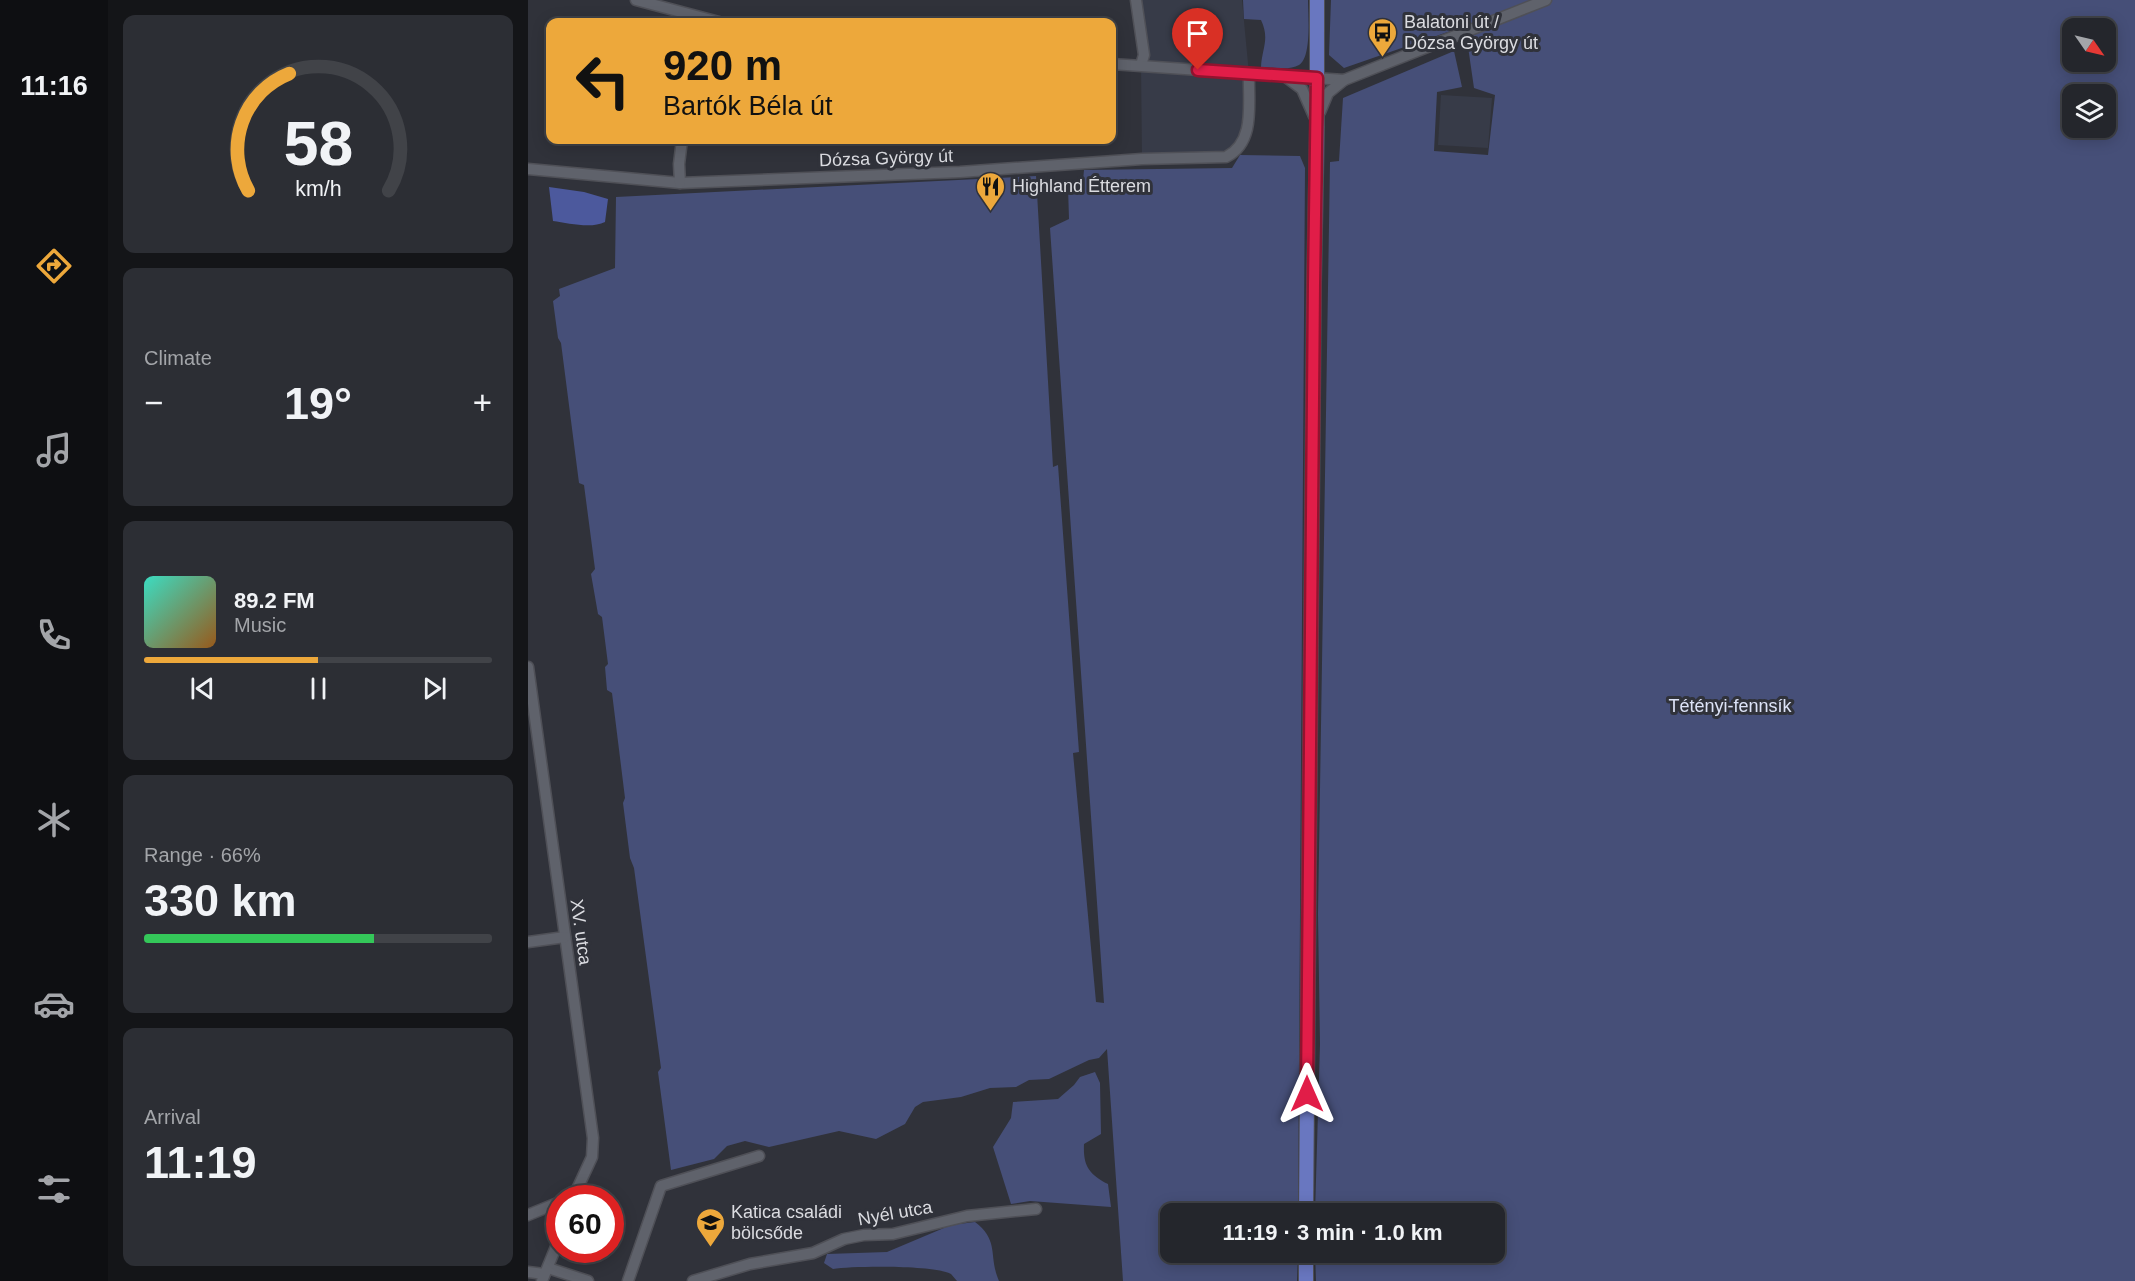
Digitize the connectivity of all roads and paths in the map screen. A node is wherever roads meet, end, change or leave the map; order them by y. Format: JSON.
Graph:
{"nodes":[{"id":1,"x":636,"y":0,"type":"edge"},
{"id":2,"x":1136,"y":0,"type":"edge"},
{"id":3,"x":1317,"y":0,"type":"edge"},
{"id":4,"x":1546,"y":0,"type":"edge"},
{"id":5,"x":704,"y":18,"type":"edge"},
{"id":6,"x":1116,"y":64,"type":"edge"},
{"id":7,"x":1141,"y":65,"type":"junction"},
{"id":8,"x":1249,"y":74,"type":"junction"},
{"id":9,"x":1285,"y":76,"type":"junction"},
{"id":10,"x":1317,"y":78,"type":"junction"},
{"id":11,"x":1344,"y":80,"type":"junction"},
{"id":12,"x":1317,"y":127,"type":"junction"},
{"id":13,"x":682,"y":144,"type":"edge"},
{"id":14,"x":528,"y":169,"type":"edge"},
{"id":15,"x":680,"y":183,"type":"junction"},
{"id":16,"x":528,"y":667,"type":"edge"},
{"id":17,"x":565,"y":937,"type":"junction"},
{"id":18,"x":528,"y":942,"type":"edge"},
{"id":19,"x":759,"y":1156,"type":"dead end"},
{"id":20,"x":579,"y":1185,"type":"edge"},
{"id":21,"x":1306,"y":1203,"type":"edge"},
{"id":22,"x":546,"y":1208,"type":"edge"},
{"id":23,"x":1036,"y":1209,"type":"dead end"},
{"id":24,"x":528,"y":1215,"type":"edge"},
{"id":25,"x":1306,"y":1263,"type":"edge"},
{"id":26,"x":528,"y":1272,"type":"edge"},
{"id":27,"x":545,"y":1274,"type":"edge"},
{"id":28,"x":588,"y":1281,"type":"edge"},
{"id":29,"x":628,"y":1281,"type":"edge"},
{"id":30,"x":694,"y":1281,"type":"edge"},
{"id":31,"x":1306,"y":1281,"type":"edge"}],
"edges":[{"from":1,"to":5,"type":"street"},
{"from":2,"to":7,"type":"street"},
{"from":3,"to":10,"type":"main road"},
{"from":4,"to":11,"type":"street"},
{"from":6,"to":7,"type":"street"},
{"from":7,"to":8,"type":"street"},
{"from":8,"to":9,"type":"street"},
{"from":8,"to":15,"type":"street","name":"Dózsa György út"},
{"from":9,"to":10,"type":"street"},
{"from":9,"to":12,"type":"street"},
{"from":10,"to":11,"type":"street"},
{"from":10,"to":12,"type":"main road"},
{"from":11,"to":12,"type":"street"},
{"from":12,"to":21,"type":"main road"},
{"from":13,"to":15,"type":"street"},
{"from":14,"to":15,"type":"street","name":"Dózsa György út"},
{"from":16,"to":17,"type":"street","name":"XV. utca"},
{"from":17,"to":18,"type":"street"},
{"from":17,"to":20,"type":"street","name":"XV. utca"},
{"from":19,"to":29,"type":"street"},
{"from":22,"to":24,"type":"street"},
{"from":23,"to":30,"type":"street","name":"Nyél utca"},
{"from":25,"to":31,"type":"main road"},
{"from":26,"to":27,"type":"street"},
{"from":27,"to":28,"type":"street"}]}
